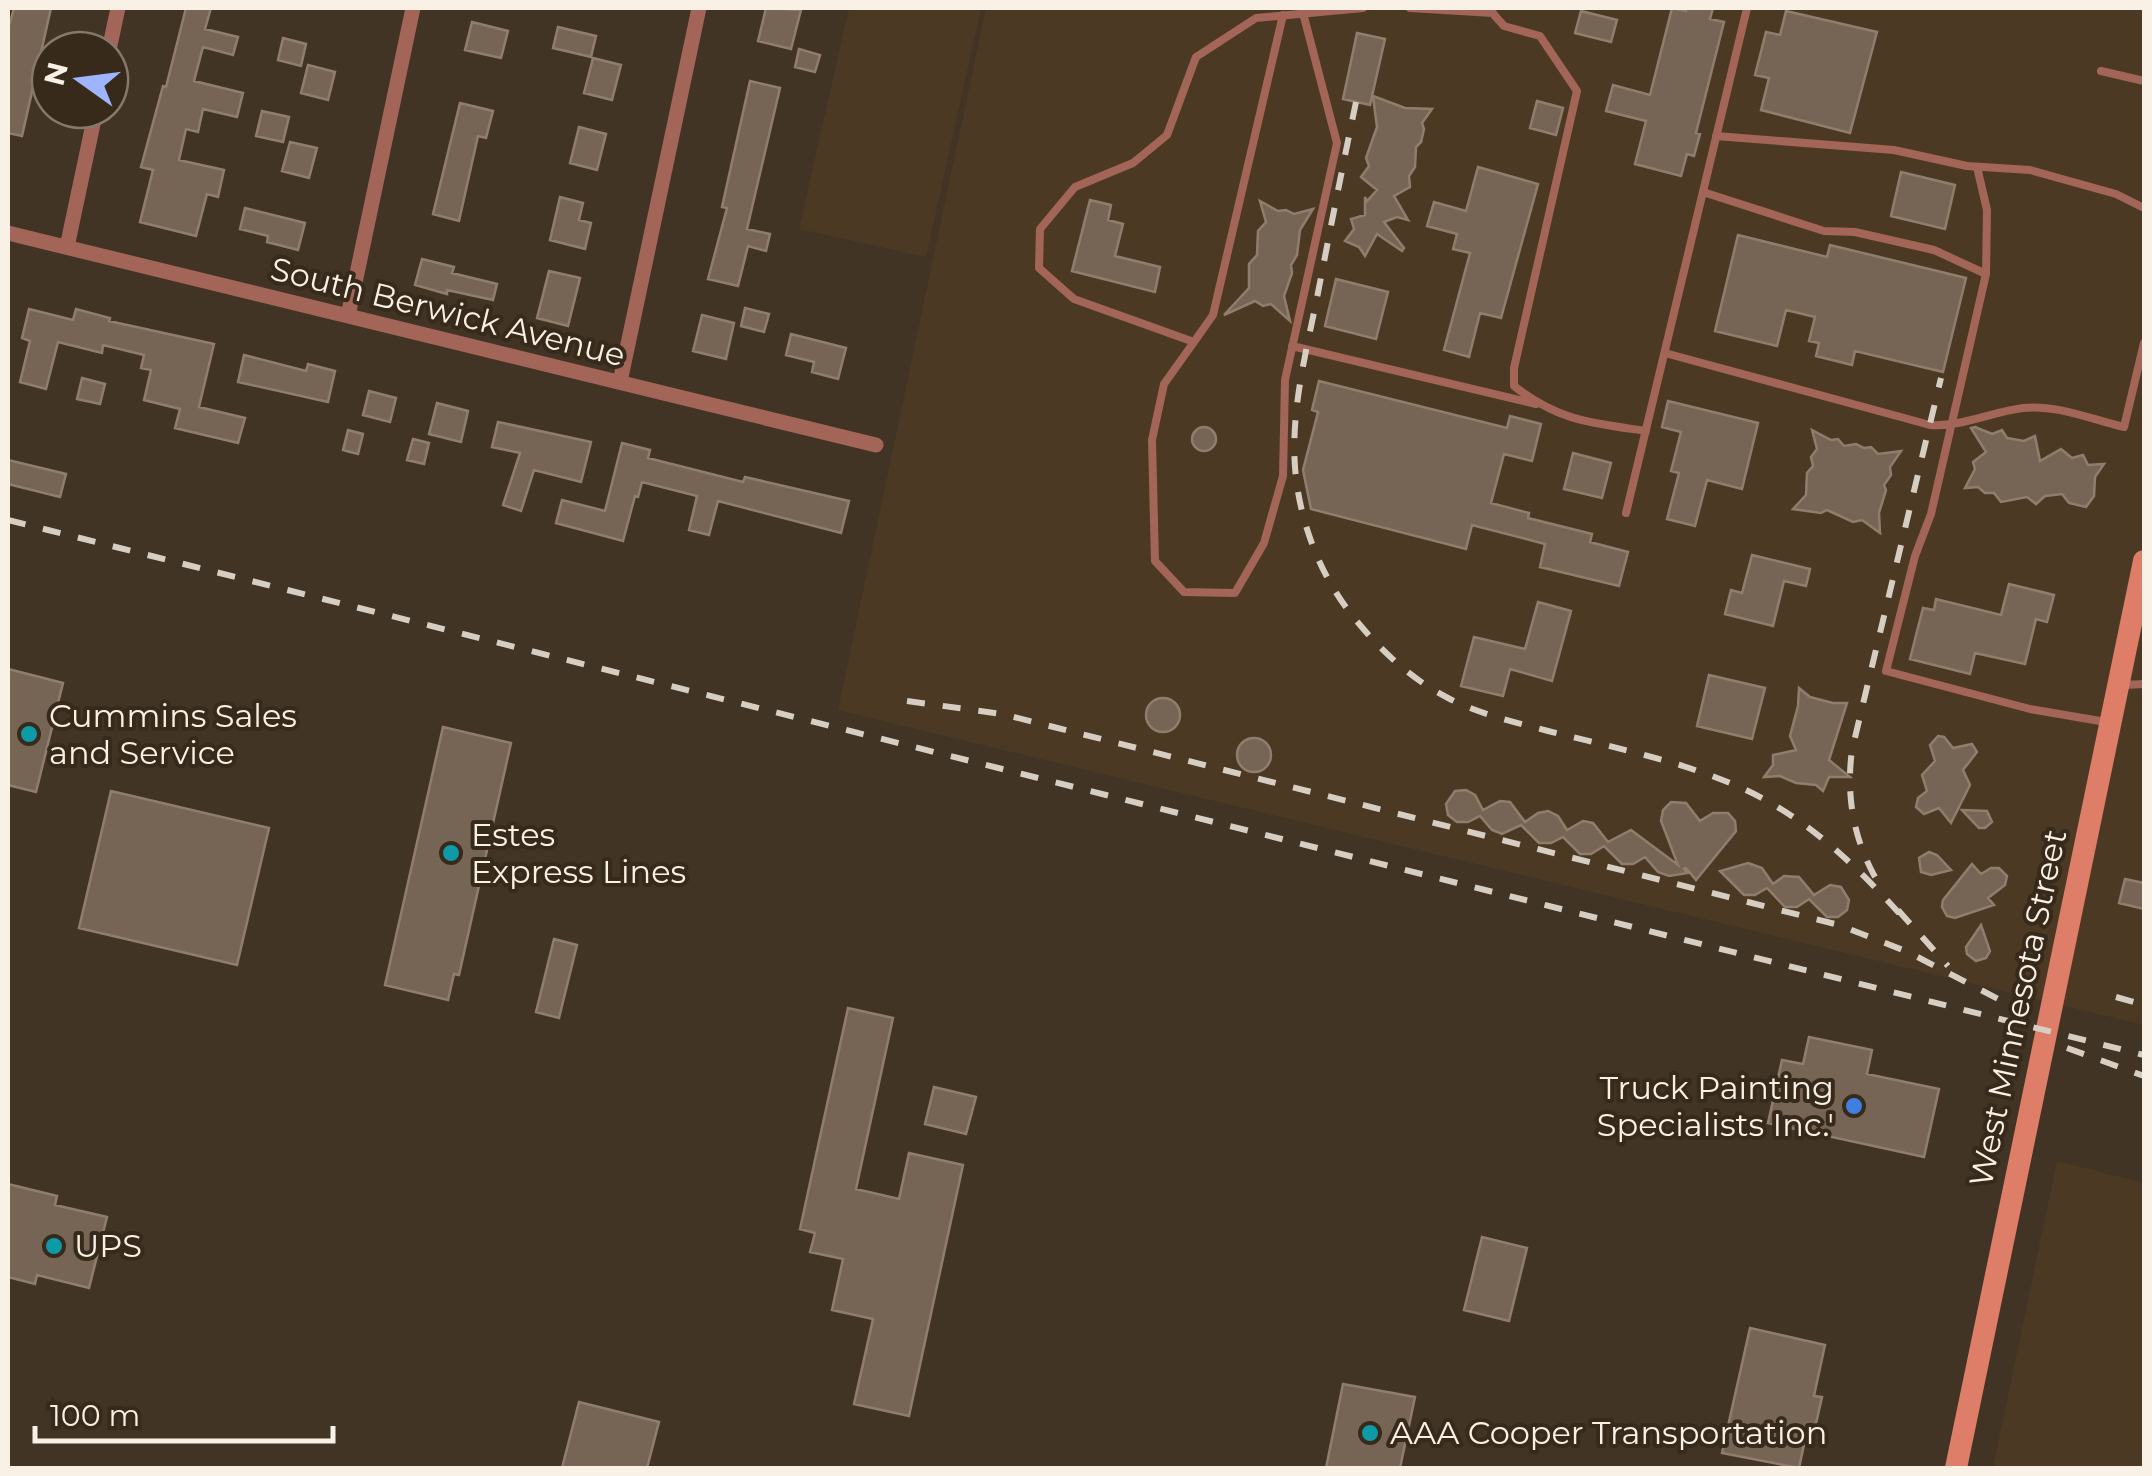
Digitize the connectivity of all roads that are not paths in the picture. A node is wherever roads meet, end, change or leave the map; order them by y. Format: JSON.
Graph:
{"nodes":[{"id":1,"x":413,"y":8,"type":"edge"},
{"id":2,"x":699,"y":8,"type":"edge"},
{"id":3,"x":1363,"y":8,"type":"edge"},
{"id":4,"x":1410,"y":8,"type":"edge"},
{"id":5,"x":1747,"y":8,"type":"edge"},
{"id":6,"x":1491,"y":10,"type":"edge"},
{"id":7,"x":1303,"y":13,"type":"junction"},
{"id":8,"x":1283,"y":15,"type":"junction"},
{"id":9,"x":2101,"y":72,"type":"dead end"},
{"id":10,"x":2144,"y":81,"type":"edge"},
{"id":11,"x":92,"y":130,"type":"edge"},
{"id":12,"x":1716,"y":136,"type":"junction"},
{"id":13,"x":1977,"y":167,"type":"junction"},
{"id":14,"x":1703,"y":192,"type":"junction"},
{"id":15,"x":2144,"y":208,"type":"edge"},
{"id":16,"x":8,"y":233,"type":"edge"},
{"id":17,"x":67,"y":247,"type":"junction"},
{"id":18,"x":1986,"y":274,"type":"junction"},
{"id":19,"x":348,"y":316,"type":"junction"},
{"id":20,"x":1194,"y":342,"type":"junction"},
{"id":21,"x":2144,"y":343,"type":"edge"},
{"id":22,"x":1292,"y":346,"type":"junction"},
{"id":23,"x":1664,"y":352,"type":"junction"},
{"id":24,"x":620,"y":382,"type":"junction"},
{"id":25,"x":1538,"y":404,"type":"junction"},
{"id":26,"x":1949,"y":426,"type":"junction"},
{"id":27,"x":1646,"y":431,"type":"junction"},
{"id":28,"x":876,"y":446,"type":"dead end"},
{"id":29,"x":1626,"y":513,"type":"dead end"},
{"id":30,"x":2144,"y":561,"type":"edge"},
{"id":31,"x":2144,"y":684,"type":"edge"},
{"id":32,"x":2120,"y":685,"type":"junction"},
{"id":33,"x":2110,"y":723,"type":"junction"},
{"id":34,"x":1956,"y":1468,"type":"edge"}],
"edges":[{"from":1,"to":19,"type":"street"},
{"from":2,"to":24,"type":"street"},
{"from":3,"to":7,"type":"lane"},
{"from":4,"to":6,"type":"lane"},
{"from":5,"to":12,"type":"lane"},
{"from":6,"to":25,"type":"lane"},
{"from":7,"to":8,"type":"lane"},
{"from":7,"to":22,"type":"lane"},
{"from":8,"to":20,"type":"lane"},
{"from":8,"to":20,"type":"lane"},
{"from":9,"to":10,"type":"lane"},
{"from":11,"to":17,"type":"street"},
{"from":12,"to":13,"type":"lane"},
{"from":12,"to":14,"type":"lane"},
{"from":13,"to":15,"type":"lane"},
{"from":13,"to":18,"type":"lane"},
{"from":14,"to":18,"type":"lane"},
{"from":14,"to":23,"type":"lane"},
{"from":16,"to":17,"type":"street","name":"South Berwick Avenue"},
{"from":17,"to":19,"type":"street","name":"South Berwick Avenue"},
{"from":18,"to":26,"type":"lane"},
{"from":19,"to":24,"type":"street","name":"South Berwick Avenue"},
{"from":20,"to":22,"type":"lane"},
{"from":21,"to":26,"type":"lane"},
{"from":22,"to":25,"type":"lane"},
{"from":23,"to":26,"type":"lane"},
{"from":23,"to":27,"type":"lane"},
{"from":24,"to":28,"type":"street","name":"South Berwick Avenue"},
{"from":25,"to":27,"type":"lane"},
{"from":26,"to":33,"type":"lane"},
{"from":27,"to":29,"type":"lane"},
{"from":30,"to":32,"type":"street","name":"West Minnesota Street"},
{"from":31,"to":32,"type":"lane"},
{"from":32,"to":33,"type":"street","name":"West Minnesota Street"},
{"from":33,"to":34,"type":"street","name":"West Minnesota Street"}]}
